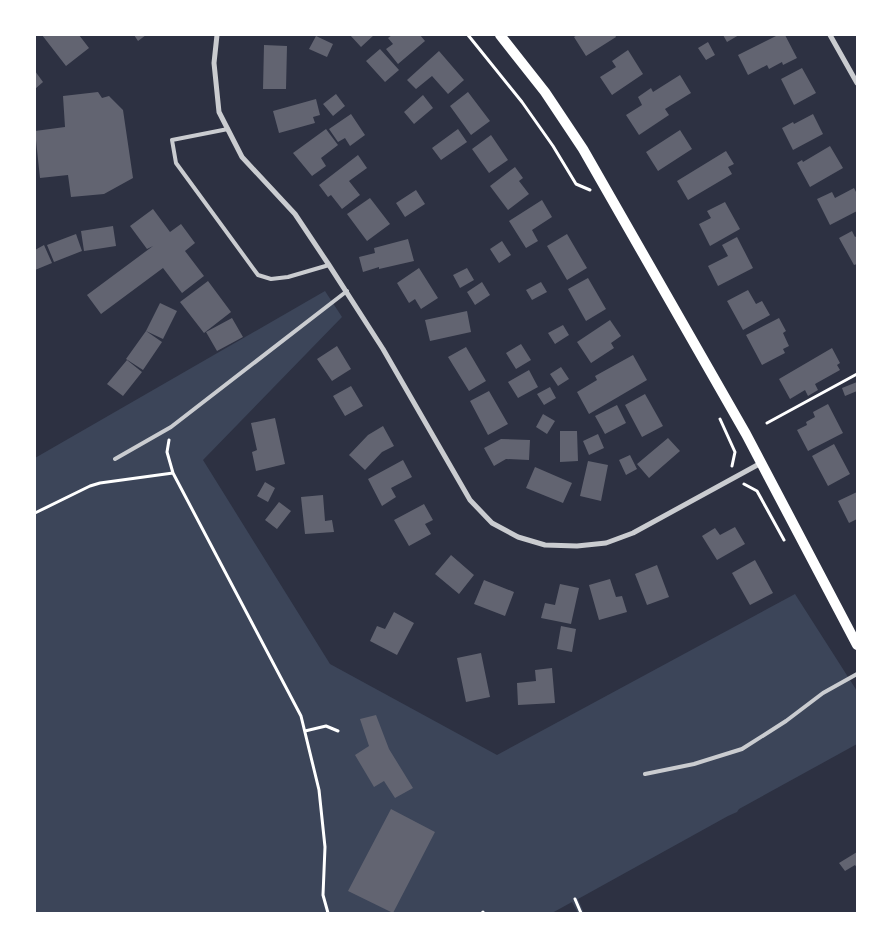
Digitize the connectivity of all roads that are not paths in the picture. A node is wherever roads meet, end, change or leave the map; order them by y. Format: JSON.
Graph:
{"nodes":[{"id":1,"x":217,"y":35,"type":"edge"},
{"id":2,"x":500,"y":35,"type":"edge"},
{"id":3,"x":830,"y":35,"type":"edge"},
{"id":4,"x":857,"y":84,"type":"edge"},
{"id":5,"x":228,"y":129,"type":"junction"},
{"id":6,"x":329,"y":265,"type":"junction"},
{"id":7,"x":347,"y":291,"type":"junction"},
{"id":8,"x":115,"y":459,"type":"dead end"},
{"id":9,"x":762,"y":463,"type":"junction"},
{"id":10,"x":857,"y":645,"type":"edge"},
{"id":11,"x":857,"y":674,"type":"edge"},
{"id":12,"x":646,"y":774,"type":"dead end"}],
"edges":[{"from":1,"to":5,"type":"street"},
{"from":2,"to":9,"type":"main road"},
{"from":3,"to":4,"type":"street"},
{"from":5,"to":6,"type":"street"},
{"from":5,"to":6,"type":"lane"},
{"from":6,"to":7,"type":"street"},
{"from":7,"to":8,"type":"lane"},
{"from":7,"to":9,"type":"street"},
{"from":9,"to":10,"type":"main road"},
{"from":11,"to":12,"type":"lane"}]}
